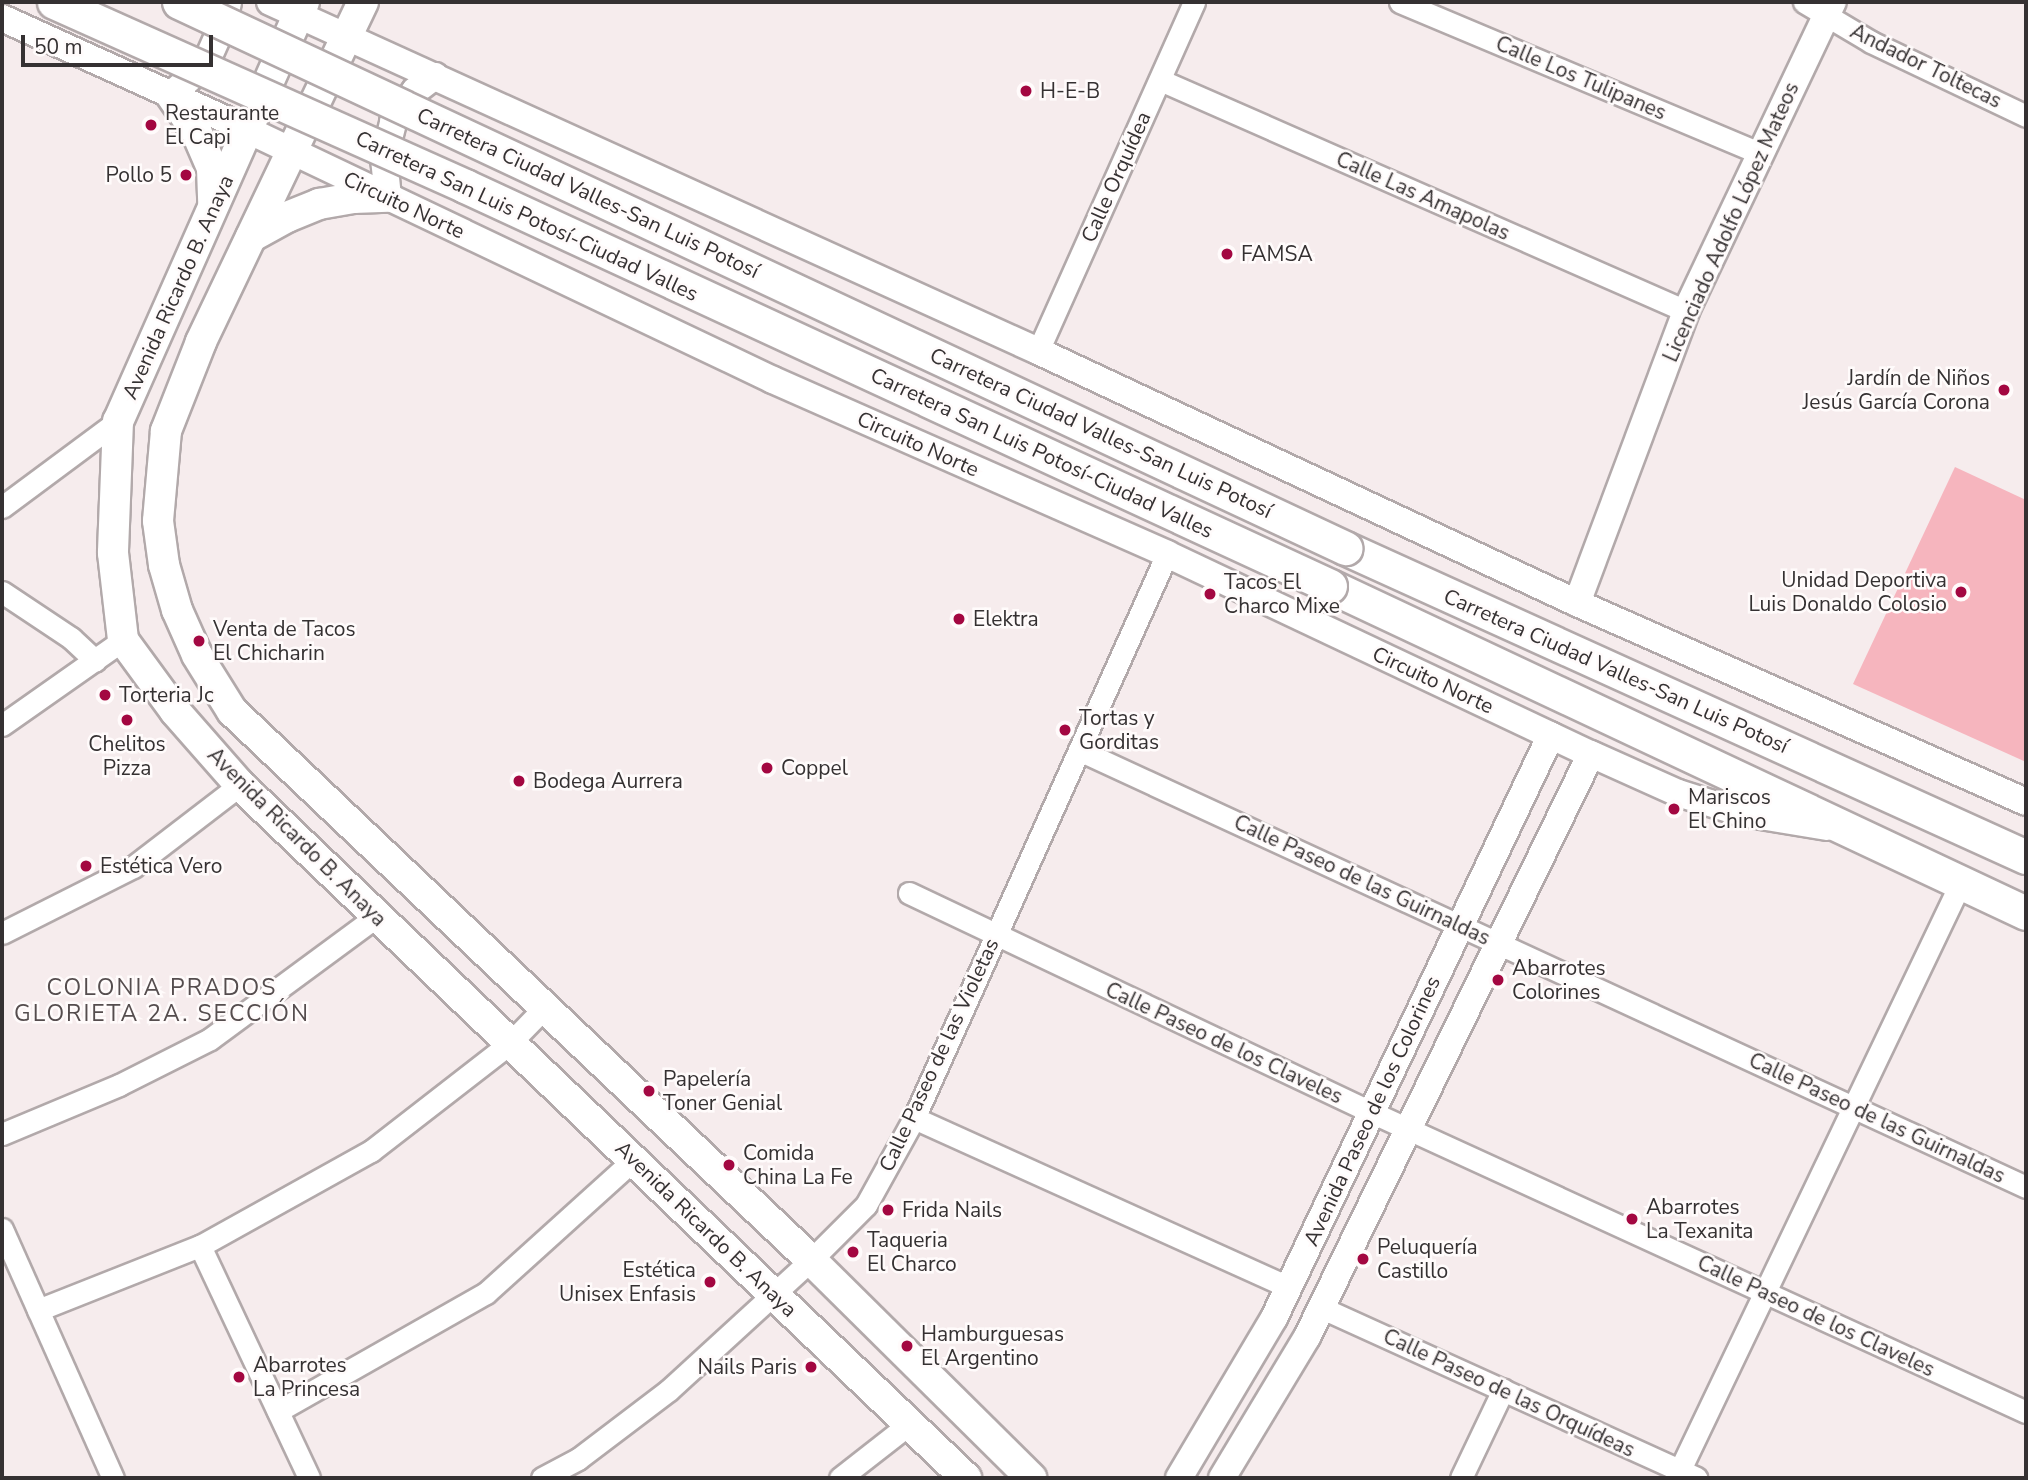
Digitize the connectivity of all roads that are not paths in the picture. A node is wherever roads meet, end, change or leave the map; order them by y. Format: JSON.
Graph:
{"nodes":[{"id":1,"x":54,"y":2,"type":"edge"},
{"id":2,"x":179,"y":2,"type":"edge"},
{"id":3,"x":228,"y":2,"type":"edge"},
{"id":4,"x":270,"y":2,"type":"edge"},
{"id":5,"x":363,"y":2,"type":"edge"},
{"id":6,"x":1194,"y":2,"type":"edge"},
{"id":7,"x":1400,"y":2,"type":"edge"},
{"id":8,"x":1821,"y":6,"type":"edge"},
{"id":9,"x":301,"y":8,"type":"edge"},
{"id":10,"x":2,"y":18,"type":"edge"},
{"id":11,"x":347,"y":36,"type":"junction"},
{"id":12,"x":435,"y":76,"type":"junction"},
{"id":13,"x":1160,"y":80,"type":"junction"},
{"id":14,"x":171,"y":95,"type":"junction"},
{"id":15,"x":2026,"y":116,"type":"edge"},
{"id":16,"x":247,"y":130,"type":"junction"},
{"id":17,"x":293,"y":152,"type":"junction"},
{"id":18,"x":1761,"y":154,"type":"junction"},
{"id":19,"x":388,"y":197,"type":"junction"},
{"id":20,"x":213,"y":209,"type":"junction"},
{"id":21,"x":251,"y":237,"type":"junction"},
{"id":22,"x":1686,"y":312,"type":"junction"},
{"id":23,"x":1038,"y":351,"type":"junction"},
{"id":24,"x":118,"y":421,"type":"junction"},
{"id":25,"x":116,"y":479,"type":"junction"},
{"id":26,"x":159,"y":487,"type":"junction"},
{"id":27,"x":2,"y":507,"type":"edge"},
{"id":28,"x":1167,"y":554,"type":"junction"},
{"id":29,"x":2,"y":592,"type":"edge"},
{"id":30,"x":1577,"y":603,"type":"junction"},
{"id":31,"x":124,"y":640,"type":"junction"},
{"id":32,"x":95,"y":660,"type":"junction"},
{"id":33,"x":2,"y":725,"type":"edge"},
{"id":34,"x":1551,"y":735,"type":"junction"},
{"id":35,"x":1079,"y":750,"type":"junction"},
{"id":36,"x":1591,"y":754,"type":"junction"},
{"id":37,"x":240,"y":785,"type":"junction"},
{"id":38,"x":2026,"y":802,"type":"edge"},
{"id":39,"x":1847,"y":831,"type":"junction"},
{"id":40,"x":2026,"y":857,"type":"edge"},
{"id":41,"x":1961,"y":882,"type":"junction"},
{"id":42,"x":909,"y":893,"type":"dead end"},
{"id":43,"x":2026,"y":913,"type":"edge"},
{"id":44,"x":377,"y":916,"type":"junction"},
{"id":45,"x":1461,"y":925,"type":"junction"},
{"id":46,"x":2,"y":933,"type":"edge"},
{"id":47,"x":996,"y":935,"type":"junction"},
{"id":48,"x":1499,"y":942,"type":"junction"},
{"id":49,"x":544,"y":1008,"type":"junction"},
{"id":50,"x":510,"y":1043,"type":"junction"},
{"id":51,"x":1852,"y":1107,"type":"junction"},
{"id":52,"x":1371,"y":1112,"type":"junction"},
{"id":53,"x":914,"y":1118,"type":"junction"},
{"id":54,"x":1408,"y":1129,"type":"junction"},
{"id":55,"x":2,"y":1134,"type":"edge"},
{"id":56,"x":633,"y":1160,"type":"junction"},
{"id":57,"x":2026,"y":1187,"type":"edge"},
{"id":58,"x":2,"y":1229,"type":"edge"},
{"id":59,"x":200,"y":1246,"type":"junction"},
{"id":60,"x":811,"y":1260,"type":"junction"},
{"id":61,"x":1288,"y":1287,"type":"junction"},
{"id":62,"x":1764,"y":1292,"type":"junction"},
{"id":63,"x":774,"y":1294,"type":"junction"},
{"id":64,"x":1322,"y":1308,"type":"junction"},
{"id":65,"x":38,"y":1310,"type":"junction"},
{"id":66,"x":1503,"y":1390,"type":"junction"},
{"id":67,"x":278,"y":1411,"type":"junction"},
{"id":68,"x":2026,"y":1412,"type":"edge"},
{"id":69,"x":909,"y":1424,"type":"junction"},
{"id":70,"x":1684,"y":1476,"type":"edge"},
{"id":71,"x":113,"y":1478,"type":"edge"},
{"id":72,"x":309,"y":1478,"type":"edge"},
{"id":73,"x":542,"y":1478,"type":"edge"},
{"id":74,"x":840,"y":1478,"type":"edge"},
{"id":75,"x":966,"y":1478,"type":"edge"},
{"id":76,"x":1031,"y":1478,"type":"edge"},
{"id":77,"x":1179,"y":1478,"type":"edge"},
{"id":78,"x":1222,"y":1478,"type":"edge"},
{"id":79,"x":1461,"y":1478,"type":"edge"}],
"edges":[{"from":1,"to":39,"type":"main road","name":"Carretera San Luis Potosí-Ciudad Valles","bridge":true},
{"from":2,"to":40,"type":"main road","name":"Carretera Ciudad Valles-San Luis Potosí","bridge":true},
{"from":3,"to":14,"type":"street"},
{"from":4,"to":9,"type":"street"},
{"from":5,"to":11,"type":"main road","name":"Avenida Ricardo B. Anaya"},
{"from":6,"to":13,"type":"street","name":"Calle Orquídea"},
{"from":7,"to":18,"type":"street","name":"Calle Los Tulipanes"},
{"from":8,"to":15,"type":"street","name":"Andador Toltecas"},
{"from":8,"to":18,"type":"street","name":"Licenciado Adolfo López Mateos"},
{"from":9,"to":11,"type":"street"},
{"from":9,"to":16,"type":"main road","name":"Avenida Ricardo B. Anaya"},
{"from":10,"to":14,"type":"street","name":"Circuito Norte"},
{"from":11,"to":12,"type":"street"},
{"from":11,"to":17,"type":"main road","name":"Avenida Ricardo B. Anaya"},
{"from":12,"to":19,"type":"street"},
{"from":12,"to":23,"type":"street"},
{"from":13,"to":22,"type":"street","name":"Calle Las Amapolas"},
{"from":13,"to":23,"type":"street","name":"Calle Orquídea"},
{"from":14,"to":16,"type":"street","name":"Circuito Norte"},
{"from":14,"to":20,"type":"main road"},
{"from":16,"to":17,"type":"street","name":"Circuito Norte"},
{"from":16,"to":20,"type":"main road","name":"Avenida Ricardo B. Anaya"},
{"from":17,"to":19,"type":"street","name":"Circuito Norte"},
{"from":17,"to":21,"type":"main road","name":"Avenida Ricardo B. Anaya"},
{"from":18,"to":22,"type":"street","name":"Licenciado Adolfo López Mateos"},
{"from":19,"to":21,"type":"main road"},
{"from":19,"to":28,"type":"street","name":"Circuito Norte"},
{"from":20,"to":24,"type":"main road","name":"Avenida Ricardo B. Anaya"},
{"from":21,"to":26,"type":"main road","name":"Avenida Ricardo B. Anaya"},
{"from":22,"to":30,"type":"street","name":"Licenciado Adolfo López Mateos"},
{"from":23,"to":30,"type":"street"},
{"from":24,"to":25,"type":"main road","name":"Avenida Ricardo B. Anaya"},
{"from":24,"to":27,"type":"street"},
{"from":25,"to":26,"type":"main road"},
{"from":25,"to":31,"type":"main road","name":"Avenida Ricardo B. Anaya"},
{"from":26,"to":49,"type":"main road","name":"Avenida Ricardo B. Anaya"},
{"from":28,"to":34,"type":"street","name":"Circuito Norte"},
{"from":28,"to":35,"type":"street","name":"Calle Paseo de las Violetas"},
{"from":29,"to":32,"type":"street"},
{"from":30,"to":38,"type":"street"},
{"from":31,"to":32,"type":"street"},
{"from":31,"to":37,"type":"main road","name":"Avenida Ricardo B. Anaya"},
{"from":32,"to":33,"type":"street"},
{"from":34,"to":36,"type":"street","name":"Circuito Norte"},
{"from":34,"to":45,"type":"street","name":"Avenida Paseo de los Colorines"},
{"from":35,"to":45,"type":"street","name":"Calle Paseo de las Guirnaldas"},
{"from":35,"to":47,"type":"street","name":"Calle Paseo de las Violetas"},
{"from":36,"to":39,"type":"street","name":"Circuito Norte"},
{"from":36,"to":48,"type":"street","name":"Avenida Paseo de los Colorines"},
{"from":37,"to":44,"type":"main road","name":"Avenida Ricardo B. Anaya"},
{"from":37,"to":46,"type":"street"},
{"from":39,"to":41,"type":"main road","name":"Carretera San Luis Potosí-Ciudad Valles"},
{"from":41,"to":43,"type":"main road","name":"Carretera San Luis Potosí-Ciudad Valles"},
{"from":41,"to":51,"type":"street"},
{"from":42,"to":47,"type":"street","name":"Calle Paseo de los Claveles"},
{"from":44,"to":50,"type":"main road","name":"Avenida Ricardo B. Anaya"},
{"from":44,"to":55,"type":"street"},
{"from":45,"to":48,"type":"street","name":"Calle Paseo de las Guirnaldas"},
{"from":45,"to":52,"type":"street","name":"Avenida Paseo de los Colorines"},
{"from":47,"to":52,"type":"street","name":"Calle Paseo de los Claveles"},
{"from":47,"to":53,"type":"street","name":"Calle Paseo de las Violetas"},
{"from":48,"to":51,"type":"street","name":"Calle Paseo de las Guirnaldas"},
{"from":48,"to":54,"type":"street","name":"Avenida Paseo de los Colorines"},
{"from":49,"to":50,"type":"street"},
{"from":49,"to":60,"type":"main road","name":"Avenida Ricardo B. Anaya"},
{"from":50,"to":56,"type":"main road","name":"Avenida Ricardo B. Anaya"},
{"from":50,"to":59,"type":"street"},
{"from":51,"to":57,"type":"street","name":"Calle Paseo de las Guirnaldas"},
{"from":51,"to":62,"type":"street"},
{"from":52,"to":54,"type":"street","name":"Calle Paseo de los Claveles"},
{"from":52,"to":61,"type":"street","name":"Avenida Paseo de los Colorines"},
{"from":53,"to":60,"type":"street","name":"Calle Paseo de las Violetas"},
{"from":53,"to":61,"type":"street"},
{"from":54,"to":62,"type":"street","name":"Calle Paseo de los Claveles"},
{"from":54,"to":64,"type":"street","name":"Avenida Paseo de los Colorines"},
{"from":56,"to":63,"type":"main road","name":"Avenida Ricardo B. Anaya"},
{"from":56,"to":67,"type":"street"},
{"from":58,"to":65,"type":"street"},
{"from":59,"to":65,"type":"street"},
{"from":59,"to":67,"type":"street"},
{"from":60,"to":63,"type":"street","name":"Calle Paseo de las Violetas"},
{"from":60,"to":76,"type":"main road","name":"Avenida Ricardo B. Anaya"},
{"from":61,"to":77,"type":"street","name":"Avenida Paseo de los Colorines"},
{"from":62,"to":68,"type":"street","name":"Calle Paseo de los Claveles"},
{"from":62,"to":70,"type":"street"},
{"from":63,"to":69,"type":"main road","name":"Avenida Ricardo B. Anaya"},
{"from":63,"to":73,"type":"street","name":"Calle Paseo de las Violetas"},
{"from":64,"to":66,"type":"street","name":"Calle Paseo de las Orquídeas"},
{"from":64,"to":78,"type":"street","name":"Avenida Paseo de los Colorines"},
{"from":65,"to":71,"type":"street"},
{"from":66,"to":70,"type":"street","name":"Calle Paseo de las Orquídeas"},
{"from":66,"to":79,"type":"street"},
{"from":67,"to":72,"type":"street"},
{"from":69,"to":74,"type":"street"},
{"from":69,"to":75,"type":"main road","name":"Avenida Ricardo B. Anaya"}]}
